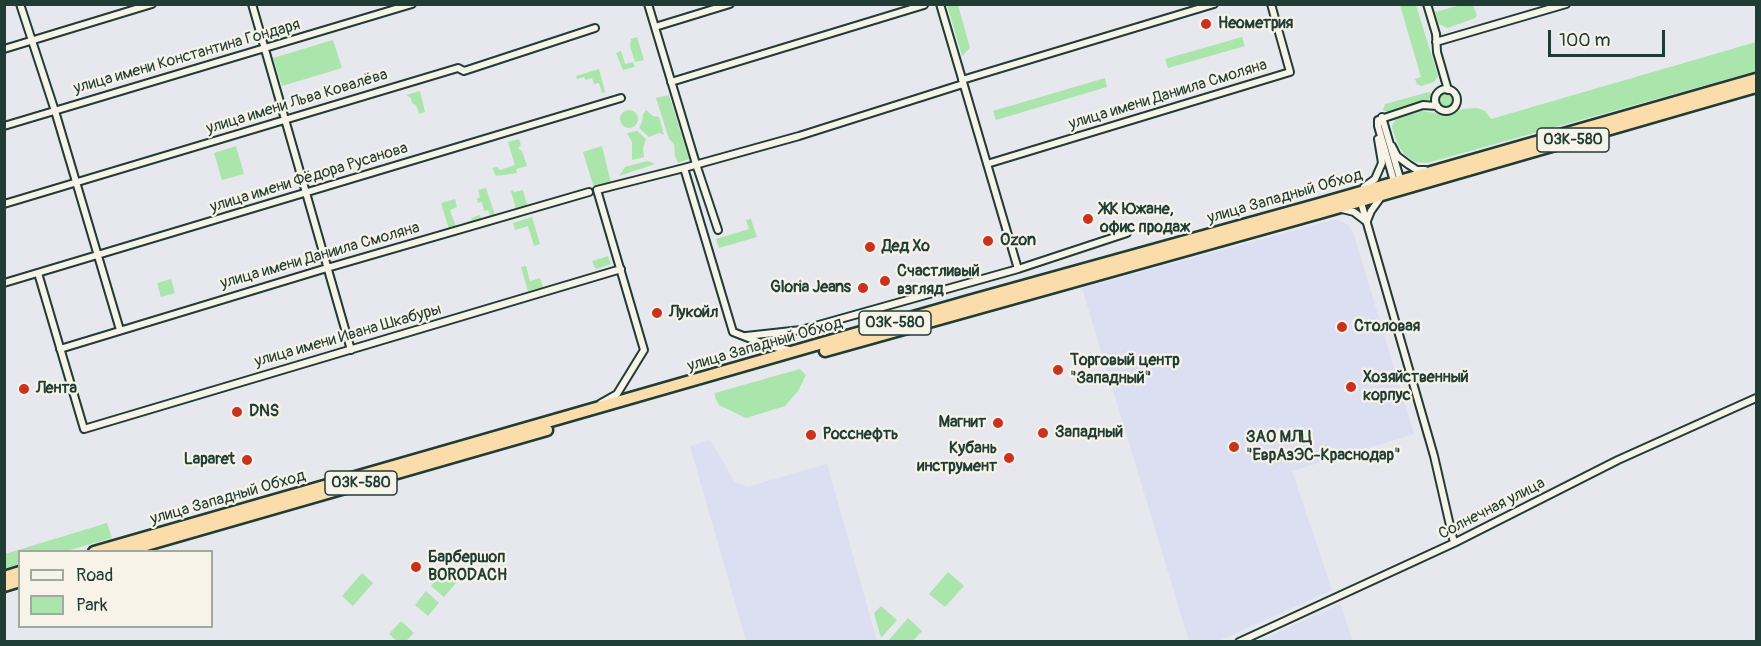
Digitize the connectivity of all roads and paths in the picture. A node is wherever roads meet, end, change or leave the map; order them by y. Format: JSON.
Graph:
{"nodes":[{"id":1,"x":20,"y":4,"type":"edge"},
{"id":2,"x":152,"y":4,"type":"edge"},
{"id":3,"x":252,"y":4,"type":"edge"},
{"id":4,"x":412,"y":4,"type":"edge"},
{"id":5,"x":648,"y":4,"type":"edge"},
{"id":6,"x":730,"y":4,"type":"edge"},
{"id":7,"x":940,"y":4,"type":"edge"},
{"id":8,"x":1214,"y":4,"type":"edge"},
{"id":9,"x":1271,"y":4,"type":"edge"},
{"id":10,"x":1427,"y":4,"type":"edge"},
{"id":11,"x":1566,"y":4,"type":"edge"},
{"id":12,"x":924,"y":5,"type":"edge"},
{"id":13,"x":655,"y":27,"type":"junction"},
{"id":14,"x":595,"y":28,"type":"dead end"},
{"id":15,"x":32,"y":41,"type":"junction"},
{"id":16,"x":1436,"y":42,"type":"junction"},
{"id":17,"x":4,"y":49,"type":"edge"},
{"id":18,"x":264,"y":49,"type":"junction"},
{"id":19,"x":1756,"y":79,"type":"edge"},
{"id":20,"x":671,"y":82,"type":"junction"},
{"id":21,"x":963,"y":82,"type":"junction"},
{"id":22,"x":1756,"y":87,"type":"edge"},
{"id":23,"x":1448,"y":90,"type":"junction"},
{"id":24,"x":621,"y":98,"type":"dead end"},
{"id":25,"x":1437,"y":106,"type":"junction"},
{"id":26,"x":54,"y":111,"type":"junction"},
{"id":27,"x":1382,"y":117,"type":"junction"},
{"id":28,"x":285,"y":120,"type":"junction"},
{"id":29,"x":4,"y":126,"type":"edge"},
{"id":30,"x":1378,"y":126,"type":"junction"},
{"id":31,"x":1390,"y":145,"type":"junction"},
{"id":32,"x":696,"y":164,"type":"junction"},
{"id":33,"x":987,"y":164,"type":"junction"},
{"id":34,"x":684,"y":168,"type":"junction"},
{"id":35,"x":1441,"y":168,"type":"junction"},
{"id":36,"x":76,"y":183,"type":"junction"},
{"id":37,"x":1396,"y":187,"type":"junction"},
{"id":38,"x":589,"y":192,"type":"dead end"},
{"id":39,"x":306,"y":193,"type":"junction"},
{"id":40,"x":1356,"y":196,"type":"junction"},
{"id":41,"x":4,"y":204,"type":"edge"},
{"id":42,"x":1335,"y":208,"type":"junction"},
{"id":43,"x":1367,"y":222,"type":"junction"},
{"id":44,"x":718,"y":230,"type":"dead end"},
{"id":45,"x":1127,"y":233,"type":"dead end"},
{"id":46,"x":97,"y":255,"type":"junction"},
{"id":47,"x":327,"y":268,"type":"junction"},
{"id":48,"x":621,"y":269,"type":"junction"},
{"id":49,"x":1018,"y":269,"type":"junction"},
{"id":50,"x":38,"y":273,"type":"junction"},
{"id":51,"x":4,"y":283,"type":"edge"},
{"id":52,"x":120,"y":330,"type":"junction"},
{"id":53,"x":746,"y":336,"type":"junction"},
{"id":54,"x":821,"y":345,"type":"junction"},
{"id":55,"x":60,"y":349,"type":"junction"},
{"id":56,"x":351,"y":350,"type":"junction"},
{"id":57,"x":1756,"y":398,"type":"edge"},
{"id":58,"x":559,"y":419,"type":"junction"},
{"id":59,"x":1454,"y":543,"type":"junction"},
{"id":60,"x":101,"y":550,"type":"edge"},
{"id":61,"x":129,"y":550,"type":"edge"},
{"id":62,"x":1239,"y":642,"type":"edge"}],
"edges":[{"from":1,"to":15,"type":"street"},
{"from":2,"to":15,"type":"street"},
{"from":3,"to":18,"type":"street"},
{"from":4,"to":18,"type":"street","name":"улица имени Константина Гондаря"},
{"from":5,"to":13,"type":"street"},
{"from":6,"to":13,"type":"street"},
{"from":7,"to":21,"type":"street"},
{"from":8,"to":21,"type":"street"},
{"from":9,"to":33,"type":"street","name":"улица имени Даниила Смоляна"},
{"from":10,"to":16,"type":"street"},
{"from":11,"to":16,"type":"street"},
{"from":12,"to":20,"type":"street"},
{"from":13,"to":20,"type":"street"},
{"from":14,"to":28,"type":"street","name":"улица имени Льва Ковалёва"},
{"from":15,"to":17,"type":"street"},
{"from":15,"to":26,"type":"street"},
{"from":16,"to":23,"type":"street"},
{"from":18,"to":26,"type":"street","name":"улица имени Константина Гондаря"},
{"from":18,"to":28,"type":"street"},
{"from":19,"to":35,"type":"highway","name":"улица Западный Обход","number":"03К-580"},
{"from":20,"to":32,"type":"street"},
{"from":21,"to":32,"type":"street"},
{"from":21,"to":33,"type":"street"},
{"from":22,"to":37,"type":"highway","name":"улица Западный Обход","number":"03К-580"},
{"from":23,"to":25,"type":"street"},
{"from":23,"to":25,"type":"street"},
{"from":24,"to":39,"type":"street","name":"улица имени Фёдора Русанова"},
{"from":25,"to":27,"type":"street"},
{"from":26,"to":29,"type":"street","name":"улица имени Константина Гондаря"},
{"from":26,"to":36,"type":"street"},
{"from":27,"to":30,"type":"street"},
{"from":27,"to":31,"type":"street"},
{"from":28,"to":36,"type":"street","name":"улица имени Льва Ковалёва"},
{"from":28,"to":39,"type":"street"},
{"from":30,"to":37,"type":"street"},
{"from":30,"to":40,"type":"street"},
{"from":31,"to":35,"type":"street"},
{"from":31,"to":37,"type":"street"},
{"from":32,"to":34,"type":"street"},
{"from":32,"to":44,"type":"street"},
{"from":33,"to":49,"type":"street"},
{"from":34,"to":48,"type":"street"},
{"from":34,"to":53,"type":"street"},
{"from":35,"to":37,"type":"highway","name":"улица Западный Обход","number":"03К-580"},
{"from":36,"to":41,"type":"street","name":"улица имени Льва Ковалёва"},
{"from":36,"to":46,"type":"street"},
{"from":37,"to":40,"type":"highway","name":"улица Западный Обход","number":"03К-580"},
{"from":37,"to":43,"type":"street"},
{"from":38,"to":47,"type":"street","name":"улица имени Даниила Смоляна"},
{"from":39,"to":46,"type":"street","name":"улица имени Фёдора Русанова"},
{"from":39,"to":47,"type":"street"},
{"from":40,"to":42,"type":"highway","name":"улица Западный Обход","number":"03К-580"},
{"from":40,"to":43,"type":"street"},
{"from":40,"to":54,"type":"highway","name":"улица Западный Обход","number":"03К-580"},
{"from":42,"to":43,"type":"street"},
{"from":42,"to":61,"type":"highway","name":"улица Западный Обход","number":"03К-580"},
{"from":43,"to":59,"type":"street"},
{"from":45,"to":49,"type":"street"},
{"from":46,"to":50,"type":"street","name":"улица имени Фёдора Русанова"},
{"from":46,"to":52,"type":"street"},
{"from":47,"to":52,"type":"street","name":"улица имени Даниила Смоляна"},
{"from":47,"to":56,"type":"street"},
{"from":48,"to":56,"type":"street","name":"улица имени Ивана Шкабуры"},
{"from":48,"to":58,"type":"street"},
{"from":49,"to":53,"type":"street"},
{"from":50,"to":51,"type":"street","name":"улица имени Фёдора Русанова"},
{"from":50,"to":55,"type":"street"},
{"from":52,"to":55,"type":"street","name":"улица имени Даниила Смоляна"},
{"from":53,"to":54,"type":"street"},
{"from":54,"to":58,"type":"highway","name":"улица Западный Обход","number":"03К-580"},
{"from":55,"to":56,"type":"street","name":"улица имени Ивана Шкабуры"},
{"from":57,"to":59,"type":"street","name":"Солнечная улица"},
{"from":58,"to":60,"type":"highway","name":"улица Западный Обход","number":"03К-580"},
{"from":59,"to":62,"type":"street","name":"Солнечная улица"}]}
